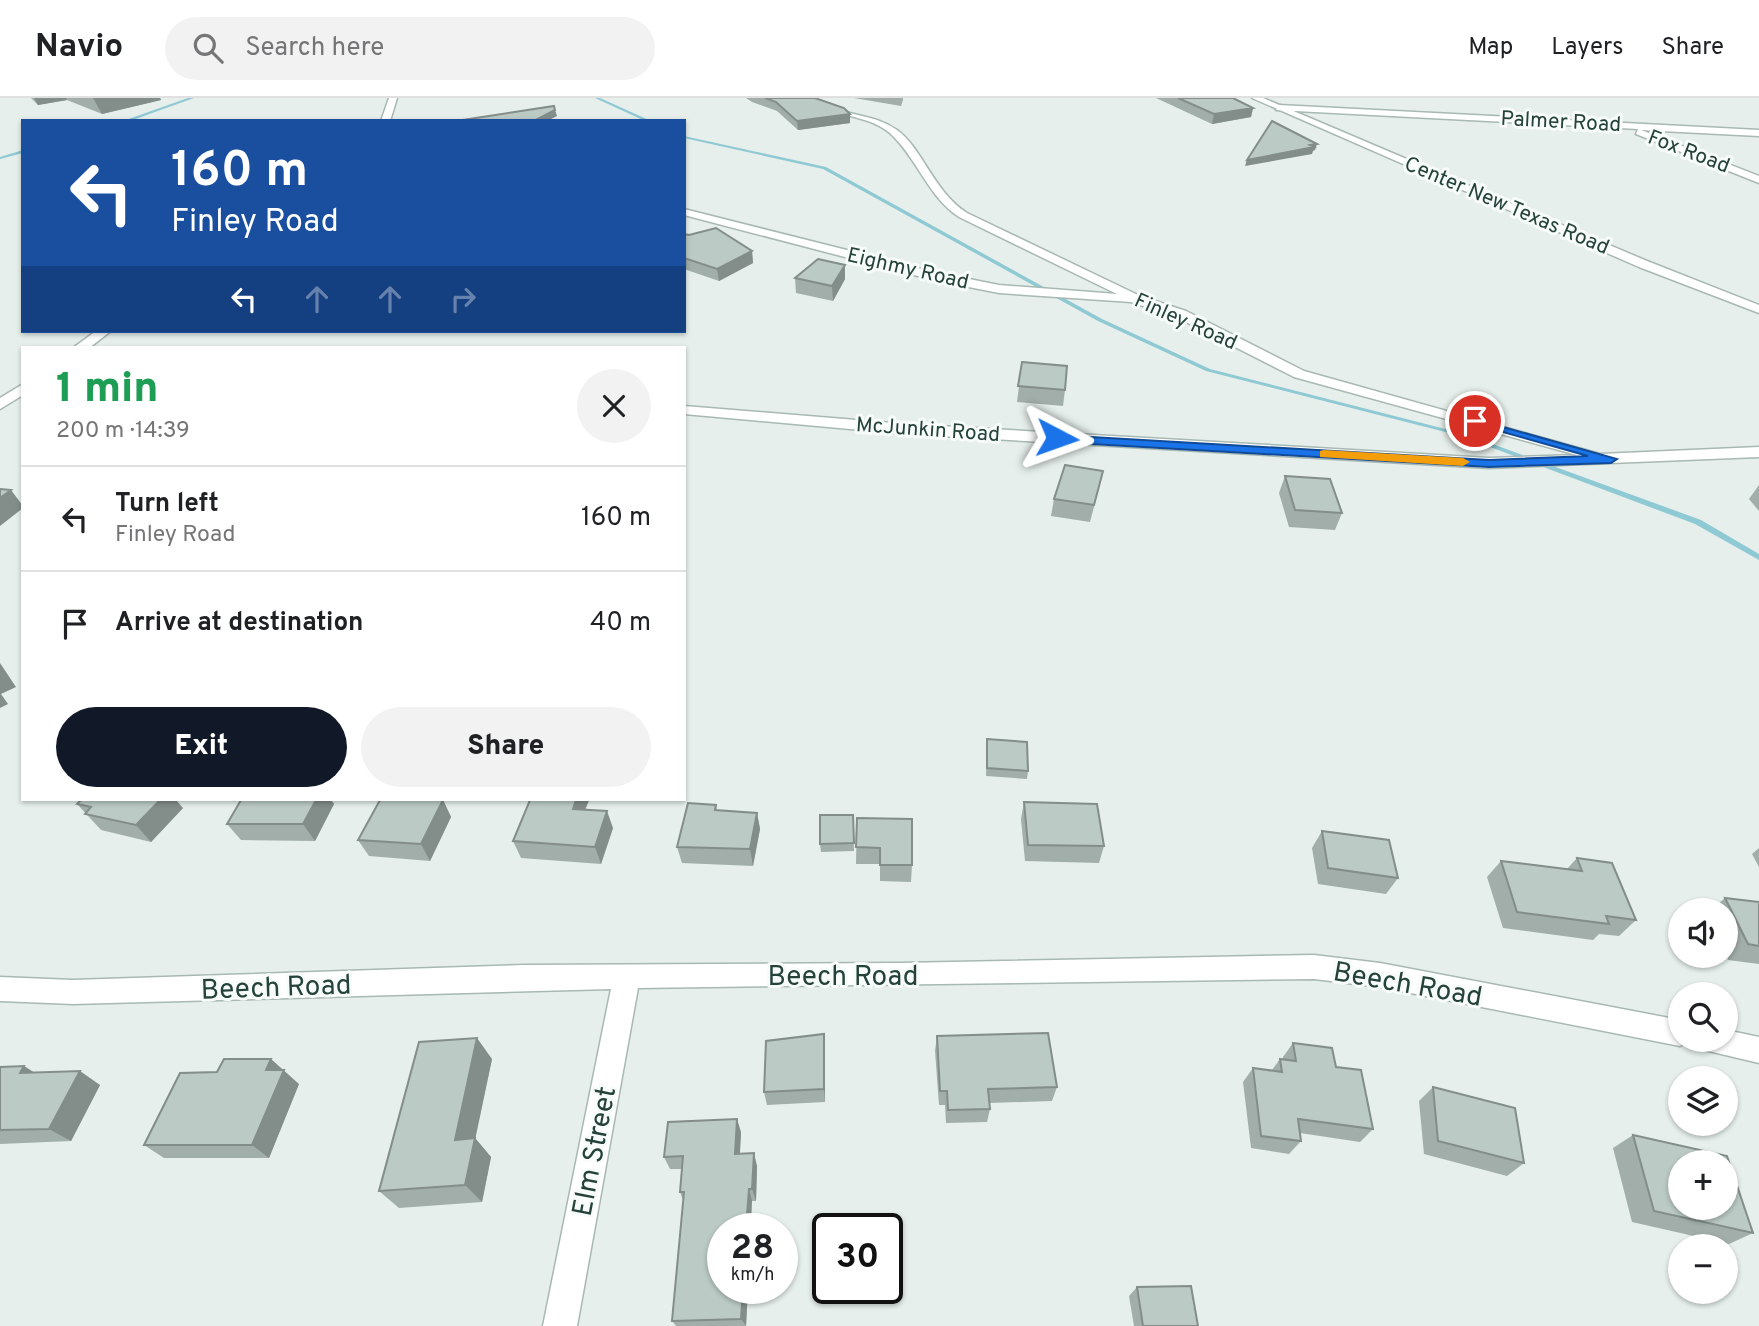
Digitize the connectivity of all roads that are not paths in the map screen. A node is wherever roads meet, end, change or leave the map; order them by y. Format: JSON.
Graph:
{"nodes":[{"id":1,"x":393,"y":98,"type":"edge"},
{"id":2,"x":809,"y":98,"type":"edge"},
{"id":3,"x":1255,"y":98,"type":"edge"},
{"id":4,"x":1279,"y":108,"type":"junction"},
{"id":5,"x":386,"y":119,"type":"edge"},
{"id":6,"x":1618,"y":124,"type":"junction"},
{"id":7,"x":1759,"y":133,"type":"edge"},
{"id":8,"x":1759,"y":180,"type":"edge"},
{"id":9,"x":686,"y":213,"type":"edge"},
{"id":10,"x":1136,"y":299,"type":"junction"},
{"id":11,"x":1759,"y":309,"type":"edge"},
{"id":12,"x":101,"y":333,"type":"edge"},
{"id":13,"x":82,"y":346,"type":"edge"},
{"id":14,"x":21,"y":389,"type":"edge"},
{"id":15,"x":0,"y":404,"type":"edge"},
{"id":16,"x":686,"y":410,"type":"edge"},
{"id":17,"x":1759,"y":453,"type":"edge"},
{"id":18,"x":1611,"y":459,"type":"junction"},
{"id":19,"x":627,"y":976,"type":"junction"},
{"id":20,"x":0,"y":989,"type":"edge"},
{"id":21,"x":1668,"y":1031,"type":"edge"},
{"id":22,"x":1738,"y":1046,"type":"edge"},
{"id":23,"x":1759,"y":1050,"type":"edge"},
{"id":24,"x":560,"y":1326,"type":"edge"}],
"edges":[{"from":1,"to":5,"type":"street"},
{"from":2,"to":10,"type":"street","name":"Finley Road"},
{"from":3,"to":4,"type":"street","name":"Center New Texas Road"},
{"from":4,"to":6,"type":"street","name":"Palmer Road"},
{"from":4,"to":11,"type":"street","name":"Center New Texas Road"},
{"from":6,"to":7,"type":"street","name":"Palmer Road"},
{"from":6,"to":8,"type":"street","name":"Fox Road"},
{"from":9,"to":10,"type":"street","name":"Eighmy Road"},
{"from":10,"to":18,"type":"street","name":"Finley Road"},
{"from":12,"to":13,"type":"street"},
{"from":14,"to":15,"type":"street"},
{"from":16,"to":18,"type":"street","name":"McJunkin Road"},
{"from":17,"to":18,"type":"street","name":"McJunkin Road"},
{"from":19,"to":20,"type":"street","name":"Beech Road"},
{"from":19,"to":21,"type":"street","name":"Beech Road"},
{"from":19,"to":24,"type":"street","name":"Elm Street"},
{"from":22,"to":23,"type":"street"}]}
